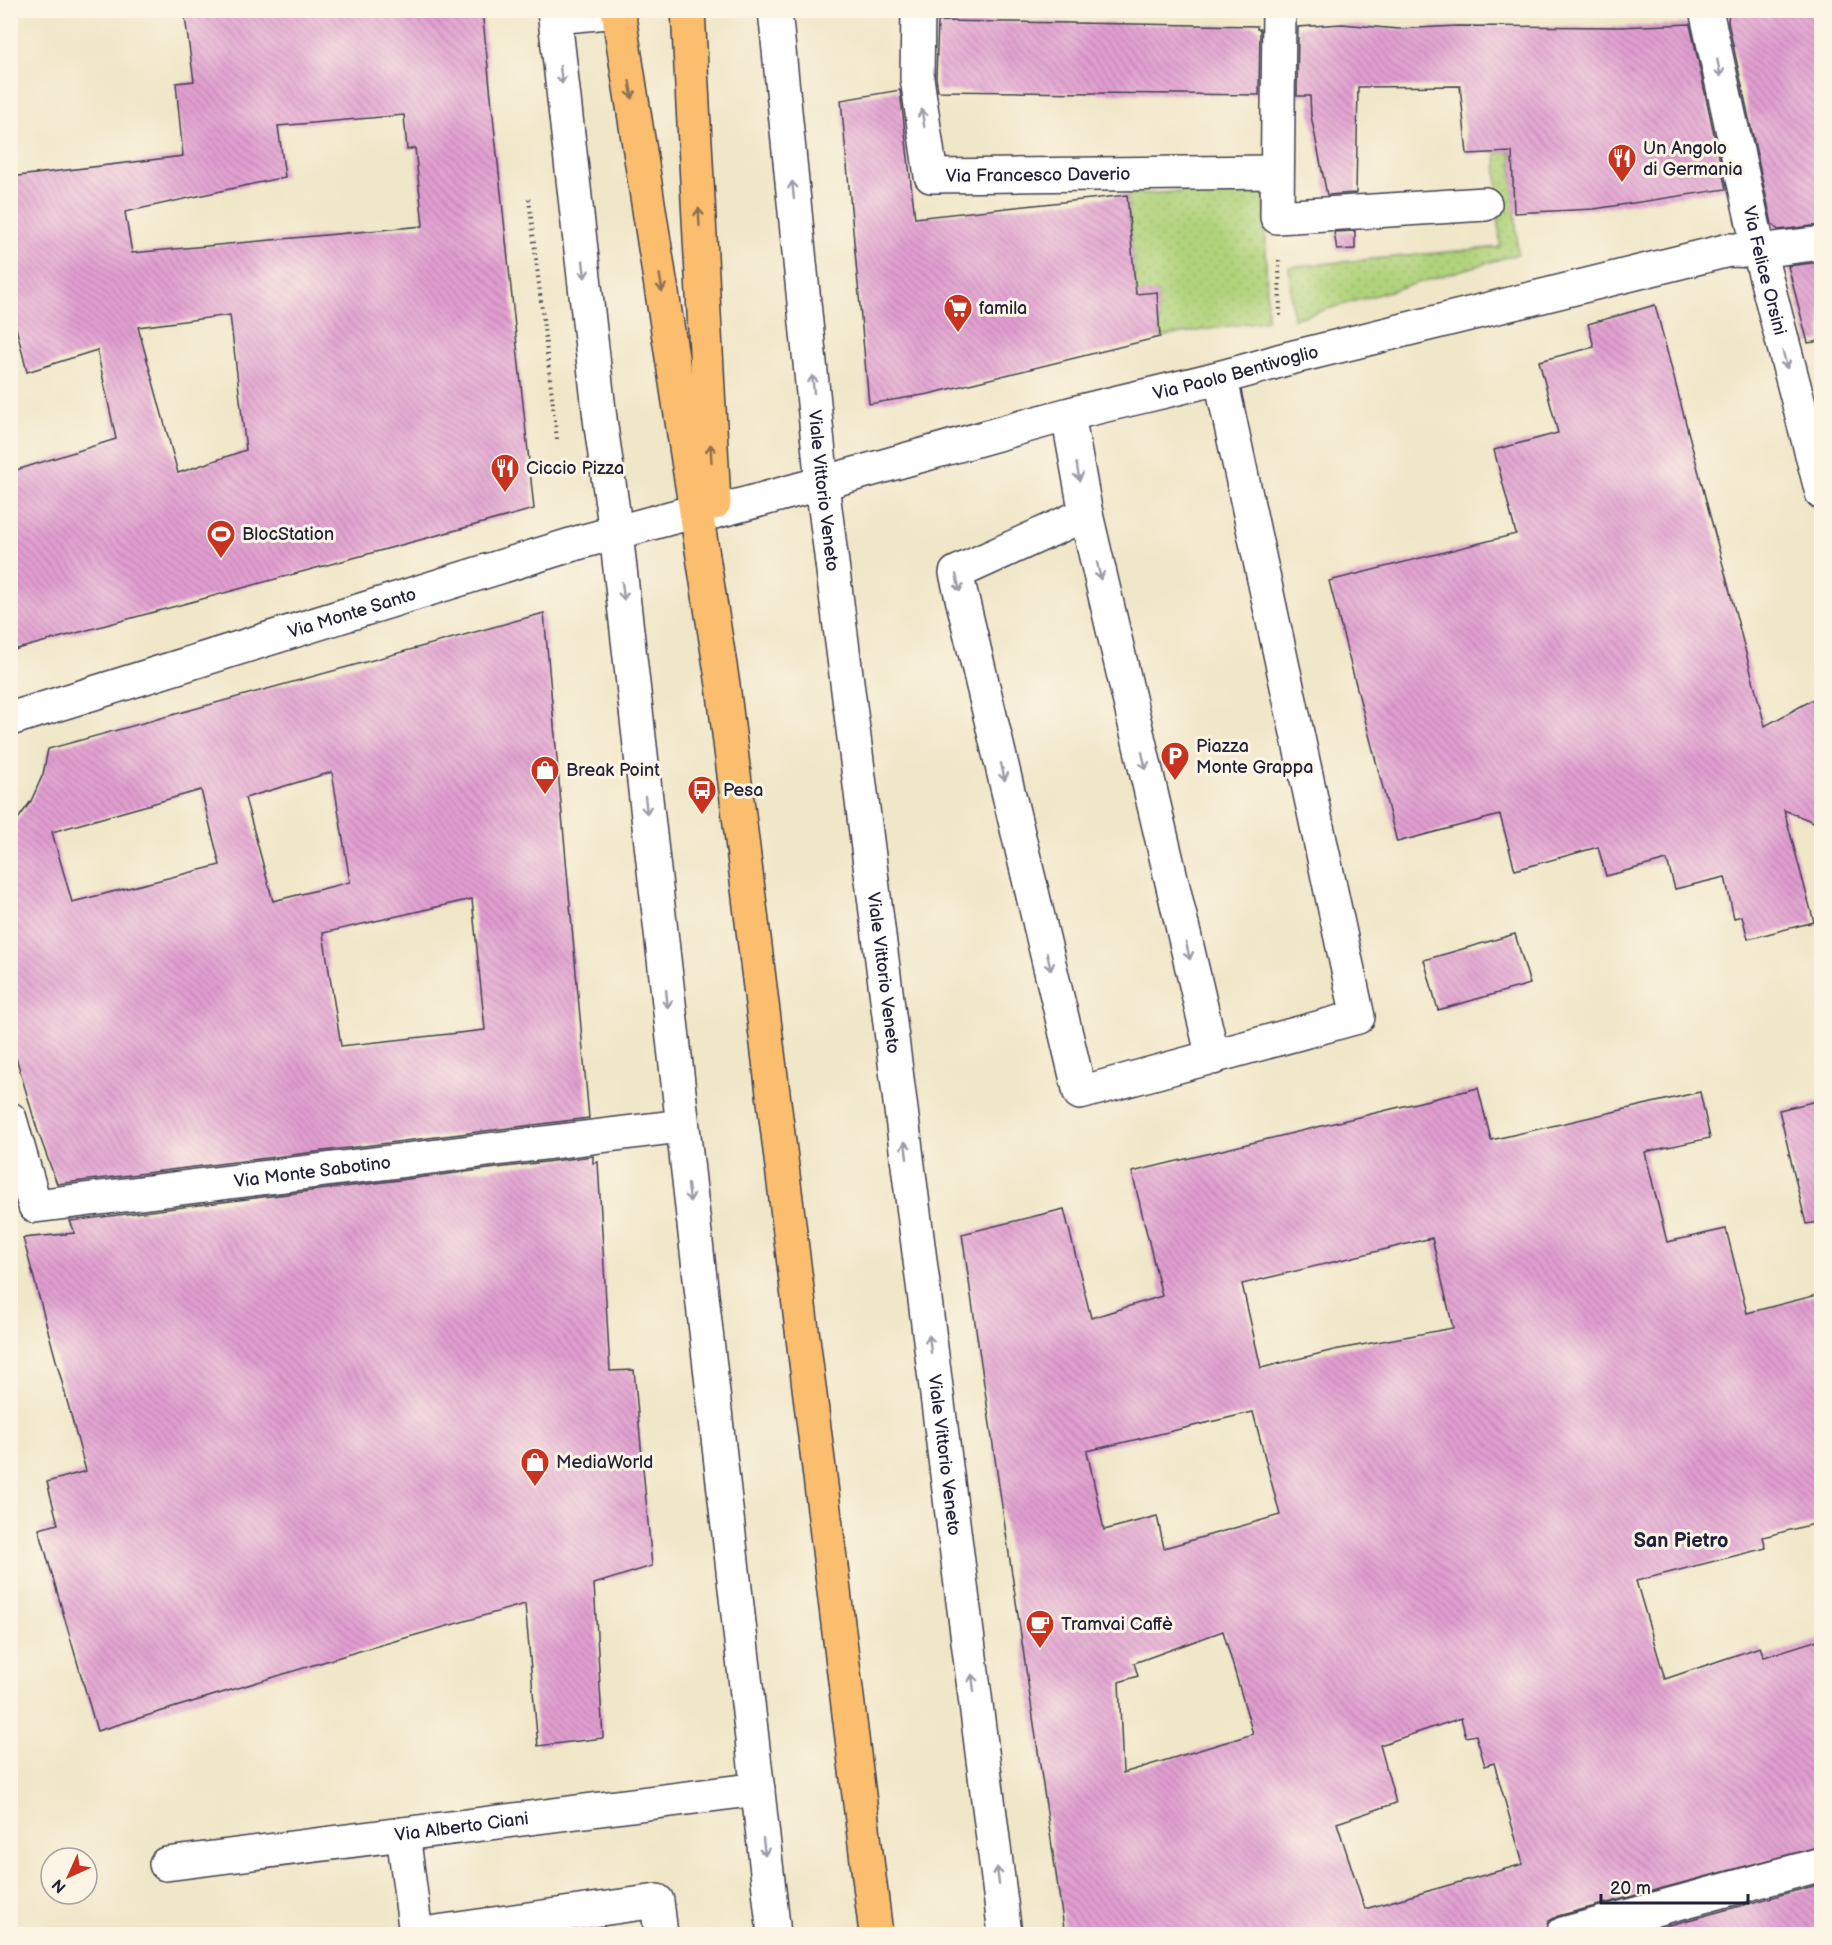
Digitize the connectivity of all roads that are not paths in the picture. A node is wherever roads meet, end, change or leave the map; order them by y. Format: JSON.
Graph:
{"nodes":[{"id":1,"x":688,"y":10,"type":"edge"},
{"id":2,"x":776,"y":10,"type":"edge"},
{"id":3,"x":918,"y":10,"type":"edge"},
{"id":4,"x":1279,"y":10,"type":"edge"},
{"id":5,"x":1706,"y":10,"type":"edge"},
{"id":6,"x":618,"y":11,"type":"edge"},
{"id":7,"x":554,"y":14,"type":"edge"},
{"id":8,"x":1276,"y":172,"type":"junction"},
{"id":9,"x":1485,"y":204,"type":"dead end"},
{"id":10,"x":1821,"y":243,"type":"edge"},
{"id":11,"x":1759,"y":251,"type":"junction"},
{"id":12,"x":1221,"y":379,"type":"junction"},
{"id":13,"x":1068,"y":415,"type":"junction"},
{"id":14,"x":822,"y":484,"type":"junction"},
{"id":15,"x":1821,"y":494,"type":"edge"},
{"id":16,"x":705,"y":511,"type":"junction"},
{"id":17,"x":1086,"y":514,"type":"junction"},
{"id":18,"x":616,"y":532,"type":"junction"},
{"id":19,"x":10,"y":719,"type":"edge"},
{"id":20,"x":1213,"y":1058,"type":"junction"},
{"id":21,"x":10,"y":1119,"type":"edge"},
{"id":22,"x":681,"y":1126,"type":"junction"},
{"id":23,"x":758,"y":1789,"type":"junction"},
{"id":24,"x":402,"y":1834,"type":"junction"},
{"id":25,"x":166,"y":1864,"type":"dead end"},
{"id":26,"x":1821,"y":1864,"type":"edge"},
{"id":27,"x":416,"y":1935,"type":"edge"},
{"id":28,"x":423,"y":1935,"type":"edge"},
{"id":29,"x":661,"y":1935,"type":"edge"},
{"id":30,"x":774,"y":1935,"type":"edge"},
{"id":31,"x":876,"y":1935,"type":"edge"},
{"id":32,"x":1005,"y":1935,"type":"edge"},
{"id":33,"x":1563,"y":1935,"type":"edge"}],
"edges":[{"from":16,"to":1,"type":"main road","one_way":true},
{"from":14,"to":2,"type":"street","name":"Viale Vittorio Veneto","one_way":true},
{"from":8,"to":3,"type":"street","name":"Via Francesco Daverio","one_way":true},
{"from":4,"to":8,"type":"street"},
{"from":5,"to":11,"type":"street","name":"Via Felice Orsini","one_way":true},
{"from":6,"to":7,"type":"street"},
{"from":6,"to":16,"type":"main road","one_way":true},
{"from":7,"to":18,"type":"street","one_way":true},
{"from":8,"to":9,"type":"street"},
{"from":10,"to":11,"type":"street","name":"Via Paolo Bentivoglio"},
{"from":11,"to":12,"type":"street","name":"Via Paolo Bentivoglio"},
{"from":11,"to":15,"type":"street","name":"Via Felice Orsini","one_way":true},
{"from":12,"to":13,"type":"street","name":"Via Paolo Bentivoglio"},
{"from":12,"to":20,"type":"street"},
{"from":13,"to":14,"type":"street","name":"Via Paolo Bentivoglio"},
{"from":13,"to":17,"type":"street","one_way":true},
{"from":14,"to":16,"type":"street","name":"Via Paolo Bentivoglio"},
{"from":32,"to":14,"type":"street","name":"Viale Vittorio Veneto","one_way":true},
{"from":16,"to":18,"type":"street","name":"Via Monte Santo"},
{"from":16,"to":31,"type":"main road"},
{"from":17,"to":20,"type":"street","one_way":true},
{"from":17,"to":20,"type":"street","one_way":true},
{"from":18,"to":19,"type":"street","name":"Via Monte Santo"},
{"from":18,"to":22,"type":"street","one_way":true},
{"from":21,"to":22,"type":"street","name":"Via Monte Sabotino"},
{"from":22,"to":23,"type":"street","one_way":true},
{"from":23,"to":24,"type":"street","name":"Via Alberto Ciani"},
{"from":23,"to":30,"type":"street","one_way":true},
{"from":24,"to":25,"type":"street","name":"Via Alberto Ciani"},
{"from":24,"to":27,"type":"street"},
{"from":26,"to":33,"type":"street"},
{"from":28,"to":29,"type":"street"}]}
